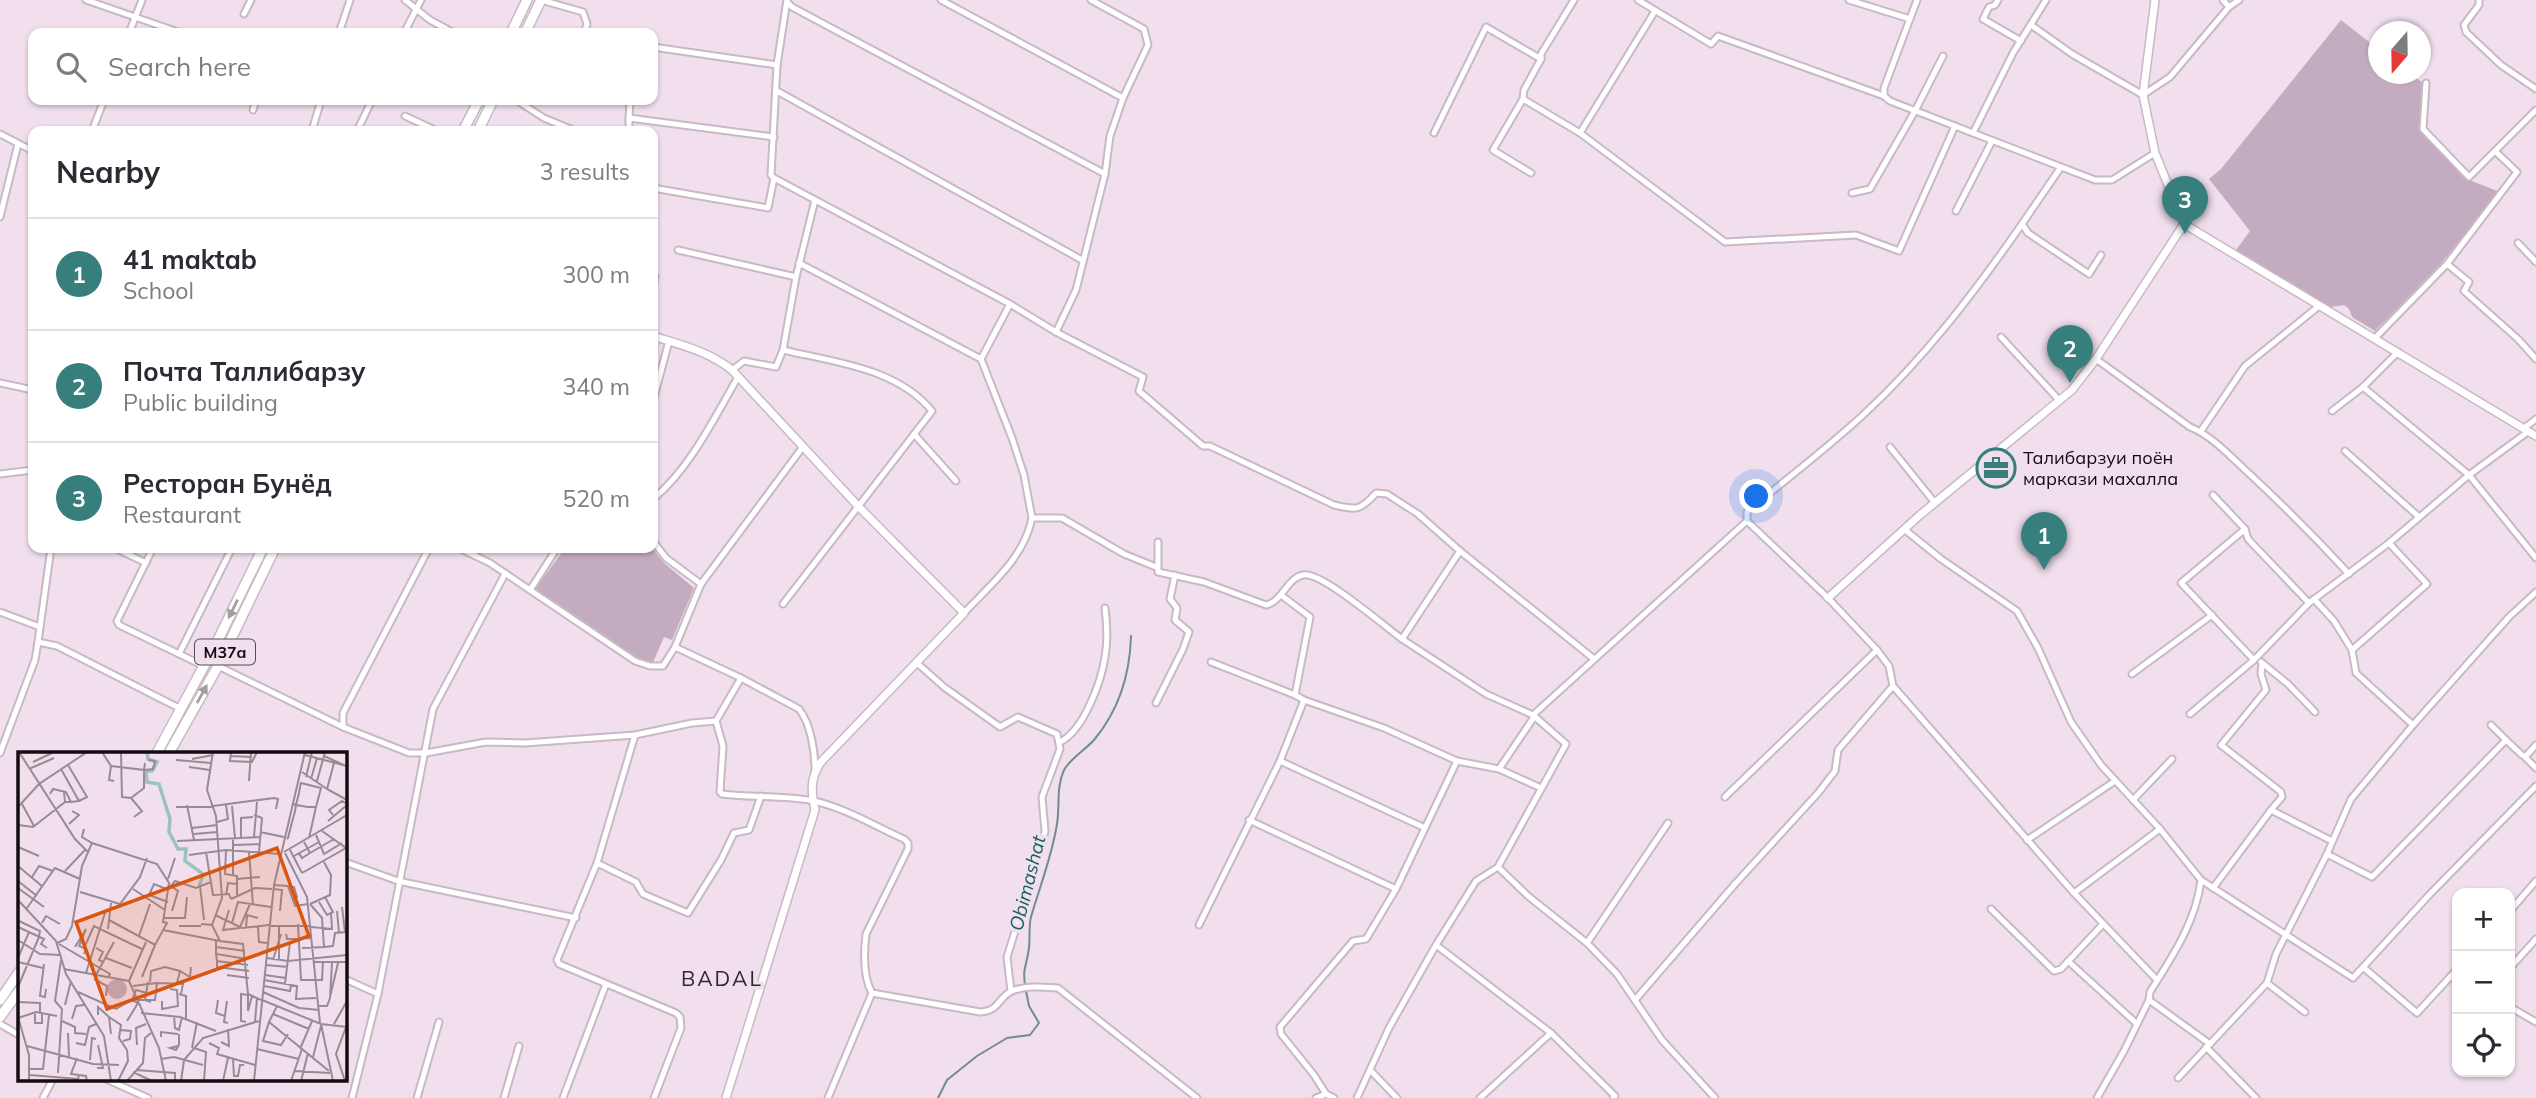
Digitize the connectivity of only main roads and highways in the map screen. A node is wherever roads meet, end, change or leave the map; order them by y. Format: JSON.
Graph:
{"nodes":[{"id":1,"x":527,"y":0,"type":"edge"},
{"id":2,"x":541,"y":0,"type":"edge"},
{"id":3,"x":513,"y":28,"type":"edge"},
{"id":4,"x":527,"y":28,"type":"edge"},
{"id":5,"x":476,"y":105,"type":"edge"},
{"id":6,"x":491,"y":105,"type":"edge"},
{"id":7,"x":466,"y":126,"type":"edge"},
{"id":8,"x":480,"y":126,"type":"edge"},
{"id":9,"x":260,"y":553,"type":"edge"},
{"id":10,"x":273,"y":553,"type":"edge"},
{"id":11,"x":158,"y":752,"type":"edge"},
{"id":12,"x":170,"y":752,"type":"edge"},
{"id":13,"x":18,"y":973,"type":"edge"},
{"id":14,"x":18,"y":992,"type":"edge"},
{"id":15,"x":0,"y":1000,"type":"edge"},
{"id":16,"x":0,"y":1017,"type":"edge"}],
"edges":[{"from":1,"to":3,"type":"highway"},
{"from":2,"to":4,"type":"highway"},
{"from":5,"to":7,"type":"highway"},
{"from":6,"to":8,"type":"highway"},
{"from":9,"to":11,"type":"highway","number":"M37a","one_way":true},
{"from":12,"to":10,"type":"highway","number":"M37a","one_way":true},
{"from":13,"to":15,"type":"highway"},
{"from":14,"to":16,"type":"highway"}]}
